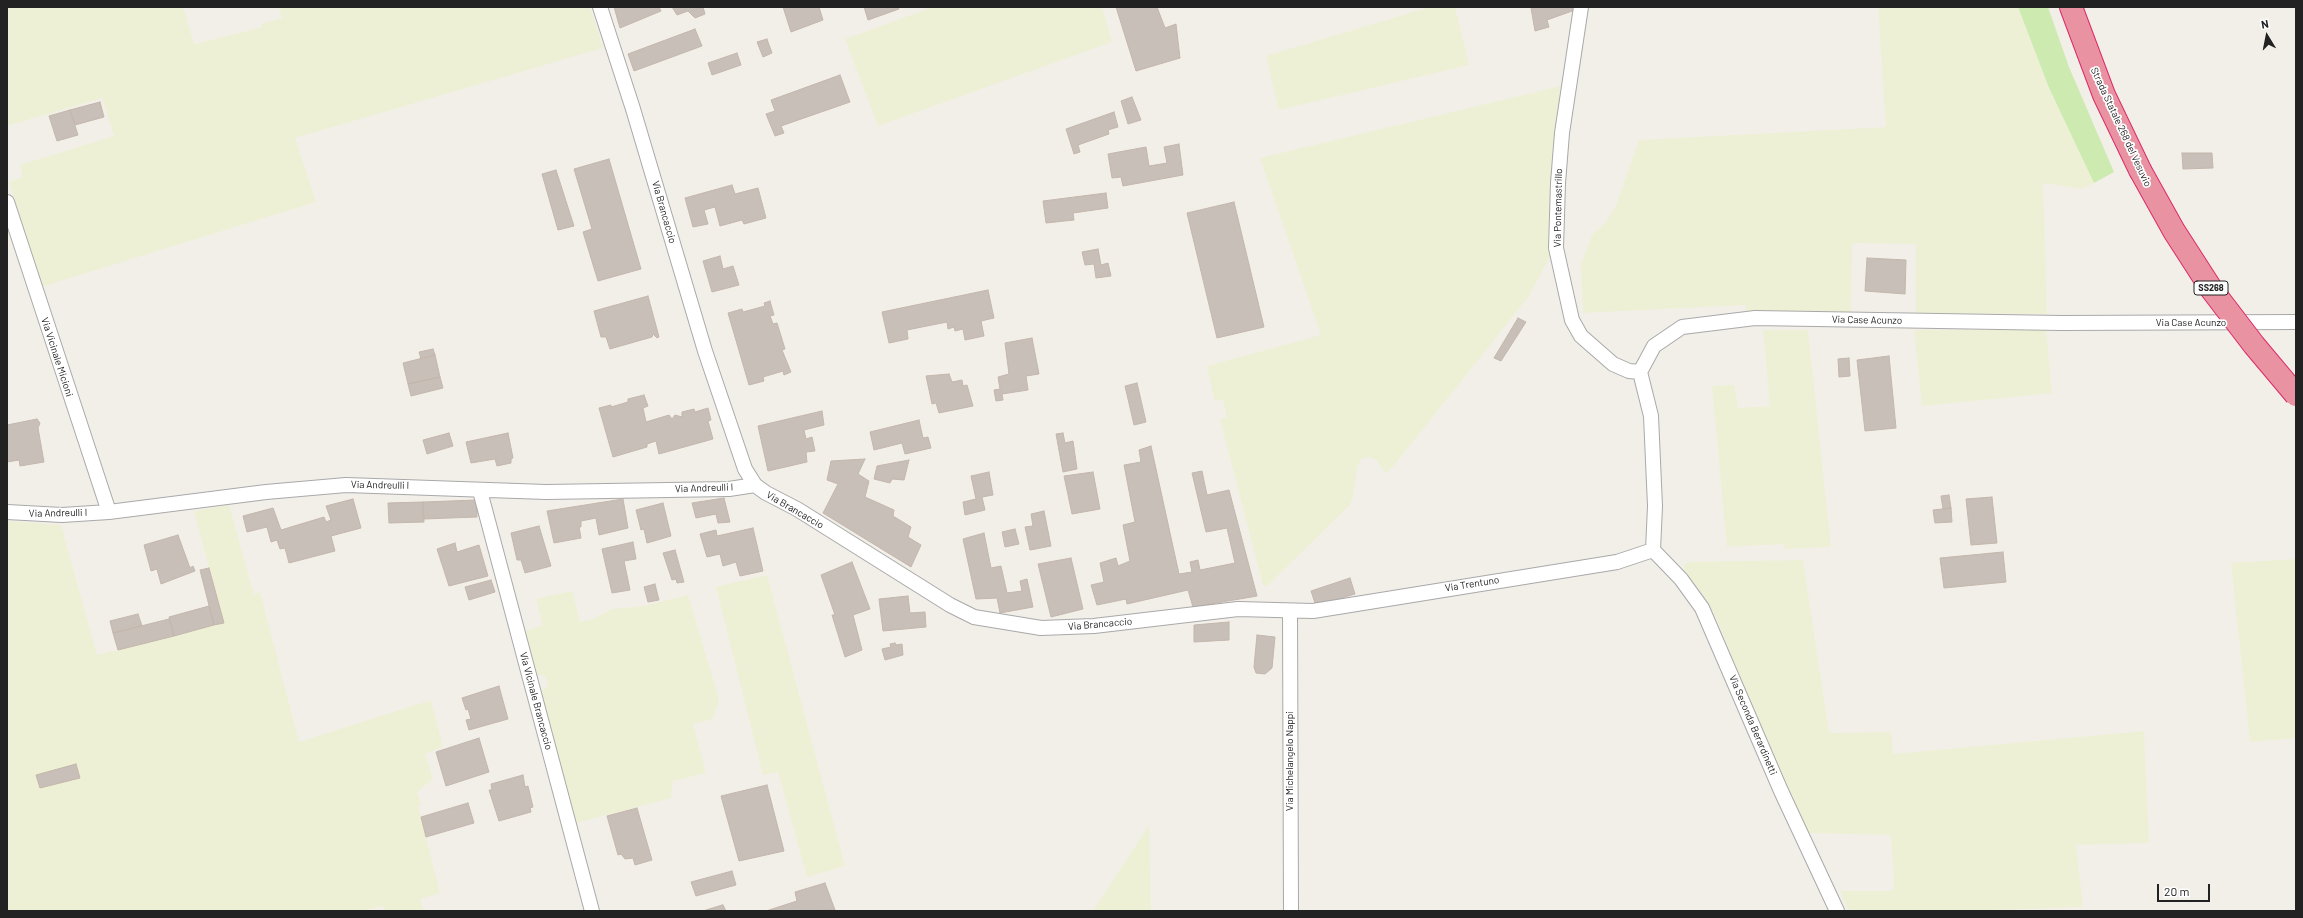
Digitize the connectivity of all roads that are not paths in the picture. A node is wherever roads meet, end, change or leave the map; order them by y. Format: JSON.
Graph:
{"nodes":[{"id":1,"x":600,"y":7,"type":"edge"},
{"id":2,"x":1581,"y":7,"type":"edge"},
{"id":3,"x":2071,"y":7,"type":"edge"},
{"id":4,"x":7,"y":202,"type":"edge"},
{"id":5,"x":2296,"y":322,"type":"edge"},
{"id":6,"x":1640,"y":372,"type":"junction"},
{"id":7,"x":2296,"y":395,"type":"edge"},
{"id":8,"x":755,"y":485,"type":"junction"},
{"id":9,"x":480,"y":491,"type":"junction"},
{"id":10,"x":7,"y":512,"type":"edge"},
{"id":11,"x":109,"y":512,"type":"junction"},
{"id":12,"x":1653,"y":550,"type":"junction"},
{"id":13,"x":1290,"y":612,"type":"junction"},
{"id":14,"x":592,"y":911,"type":"edge"},
{"id":15,"x":1291,"y":911,"type":"edge"},
{"id":16,"x":1837,"y":911,"type":"edge"}],
"edges":[{"from":1,"to":8,"type":"street","name":"Via Brancaccio"},
{"from":2,"to":6,"type":"street","name":"Via Pontemastrillo"},
{"from":3,"to":7,"type":"highway","name":"Strada Statale 268 del Vesuvio","number":"SS268","bridge":true},
{"from":4,"to":11,"type":"street","name":"Via Vicinale Micioni"},
{"from":5,"to":6,"type":"street","name":"Via Case Acunzo"},
{"from":6,"to":12,"type":"street"},
{"from":8,"to":9,"type":"street","name":"Via Andreulli I"},
{"from":8,"to":13,"type":"street","name":"Via Brancaccio"},
{"from":9,"to":11,"type":"street","name":"Via Andreulli I"},
{"from":9,"to":14,"type":"street","name":"Via Vicinale Brancaccio"},
{"from":10,"to":11,"type":"street","name":"Via Andreulli I"},
{"from":12,"to":13,"type":"street","name":"Via Trentuno"},
{"from":12,"to":16,"type":"street","name":"Via Seconda Berardinetti"},
{"from":13,"to":15,"type":"street","name":"Via Michelangelo Nappi"}]}
